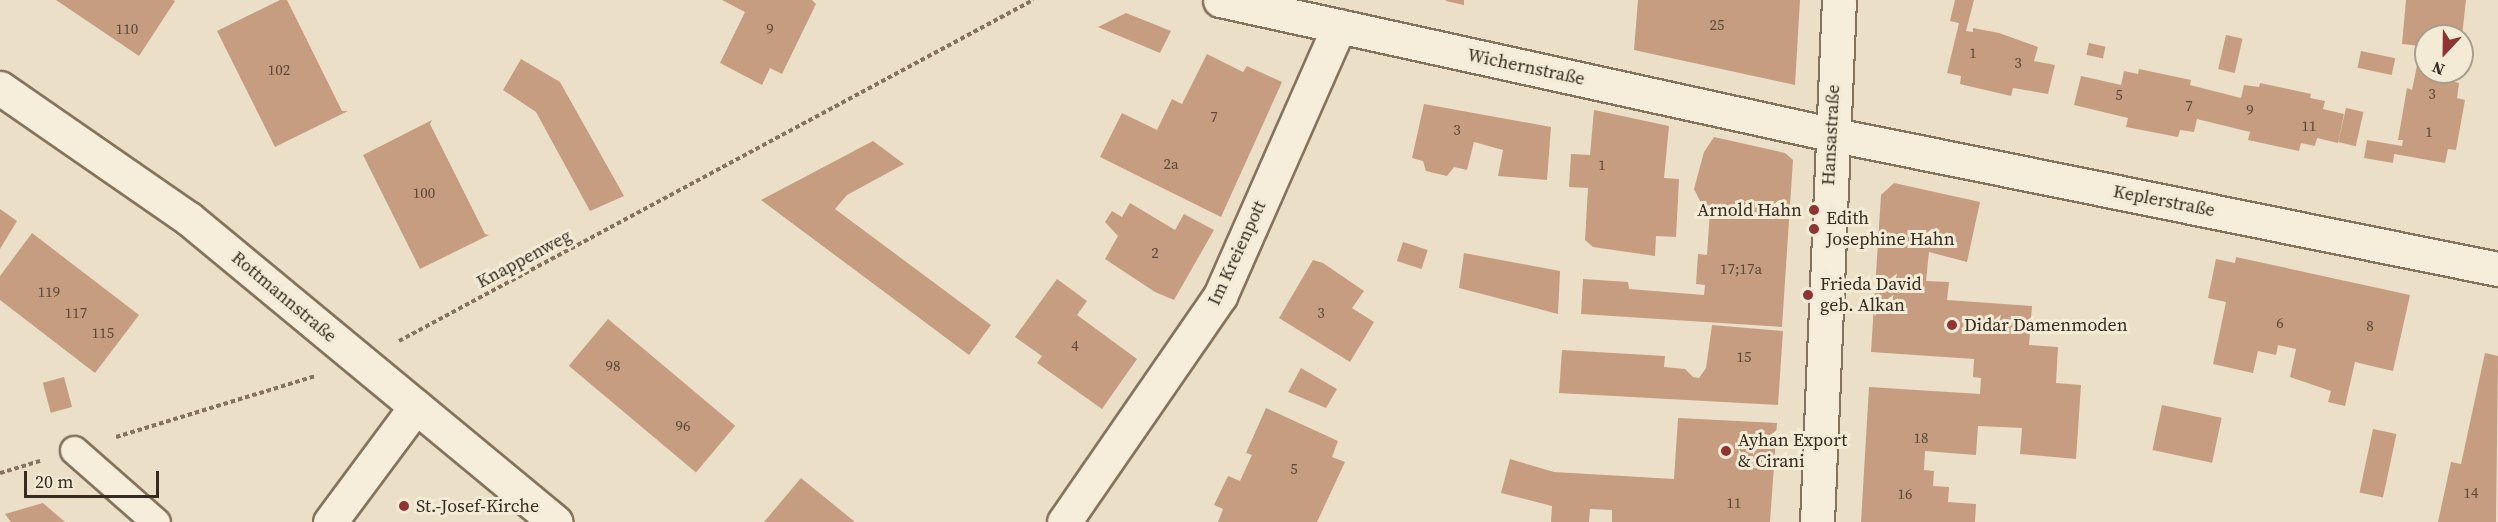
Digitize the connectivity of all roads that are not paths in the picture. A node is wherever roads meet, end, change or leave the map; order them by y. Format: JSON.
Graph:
{"nodes":[{"id":1,"x":1221,"y":0,"type":"edge"},
{"id":2,"x":1839,"y":0,"type":"edge"},
{"id":3,"x":1339,"y":26,"type":"junction"},
{"id":4,"x":0,"y":88,"type":"edge"},
{"id":5,"x":1830,"y":134,"type":"junction"},
{"id":6,"x":2498,"y":269,"type":"edge"},
{"id":7,"x":416,"y":406,"type":"junction"},
{"id":8,"x":74,"y":450,"type":"road end"},
{"id":9,"x":156,"y":522,"type":"edge"},
{"id":10,"x":330,"y":522,"type":"edge"},
{"id":11,"x":555,"y":522,"type":"edge"},
{"id":12,"x":1064,"y":522,"type":"edge"},
{"id":13,"x":1817,"y":522,"type":"edge"}],
"edges":[{"from":1,"to":3,"type":"street","name":"Wichernstraße"},
{"from":2,"to":5,"type":"street","name":"Hansastraße"},
{"from":3,"to":5,"type":"street","name":"Wichernstraße"},
{"from":3,"to":12,"type":"street","name":"Im Kreienpott"},
{"from":4,"to":7,"type":"street","name":"Rottmannstraße"},
{"from":5,"to":6,"type":"street","name":"Keplerstraße"},
{"from":5,"to":13,"type":"street","name":"Hansastraße"},
{"from":7,"to":10,"type":"street"},
{"from":7,"to":11,"type":"street","name":"Rottmannstraße"},
{"from":8,"to":9,"type":"lane"}]}
